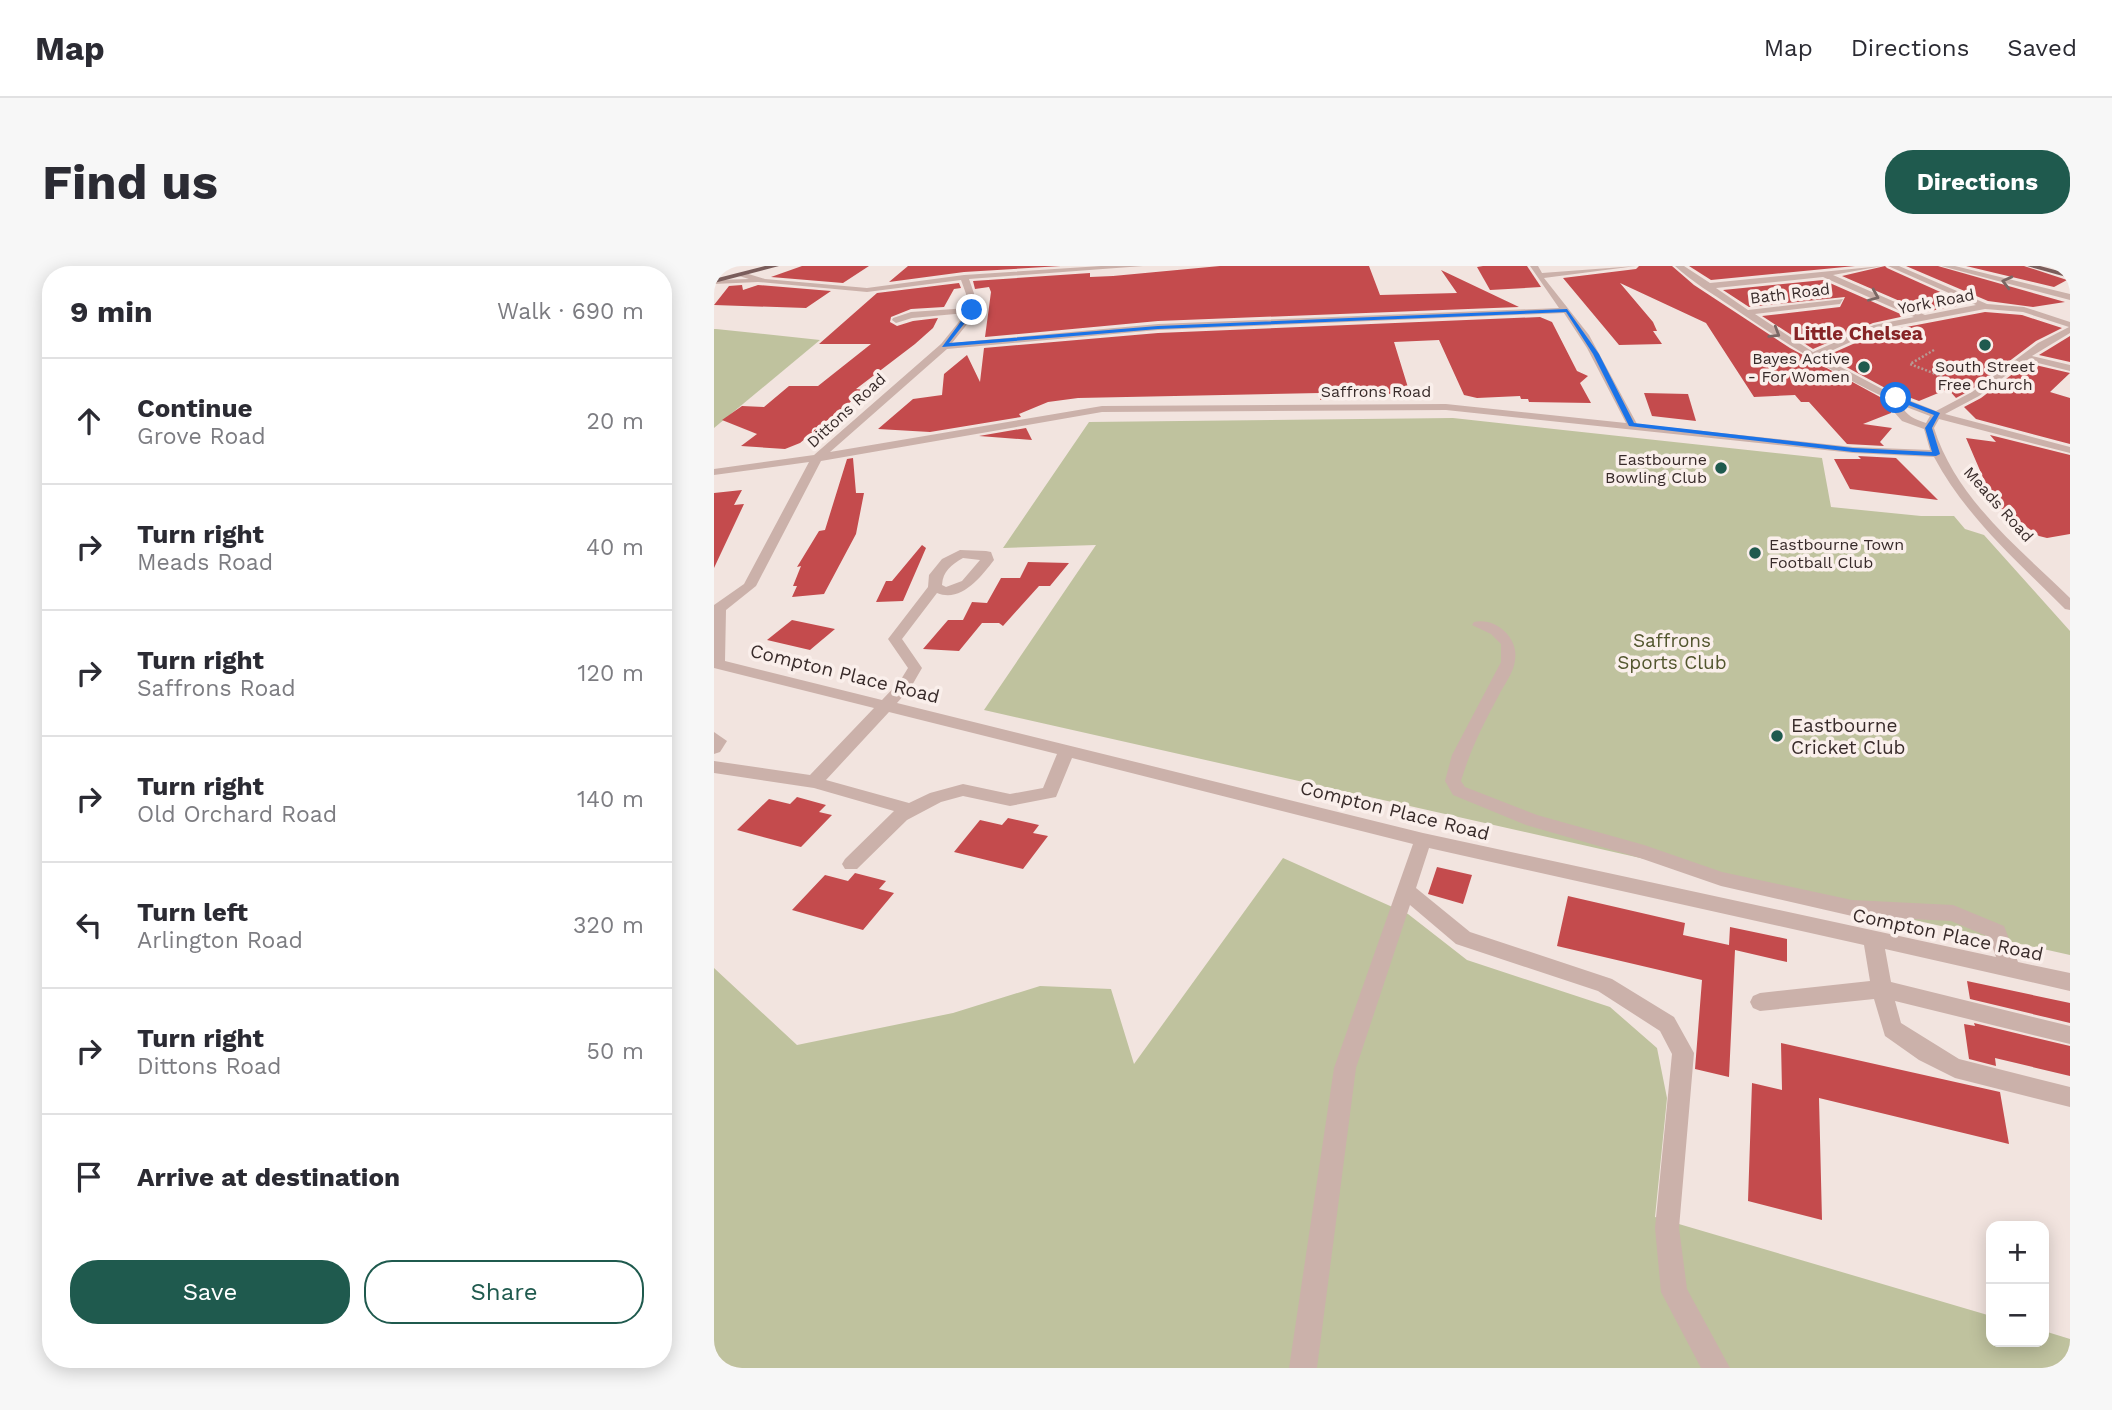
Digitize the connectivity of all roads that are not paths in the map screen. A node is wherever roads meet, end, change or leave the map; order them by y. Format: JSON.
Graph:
{"nodes":[{"id":1,"x":775,"y":266,"type":"edge"},
{"id":2,"x":1139,"y":266,"type":"edge"},
{"id":3,"x":1632,"y":266,"type":"edge"},
{"id":4,"x":1679,"y":266,"type":"edge"},
{"id":5,"x":1878,"y":266,"type":"edge"},
{"id":6,"x":1892,"y":266,"type":"edge"},
{"id":7,"x":1945,"y":266,"type":"edge"},
{"id":8,"x":2031,"y":266,"type":"edge"},
{"id":9,"x":1536,"y":271,"type":"edge"},
{"id":10,"x":742,"y":274,"type":"junction"},
{"id":11,"x":1825,"y":275,"type":"junction"},
{"id":12,"x":2070,"y":276,"type":"edge"},
{"id":13,"x":964,"y":277,"type":"junction"},
{"id":14,"x":764,"y":281,"type":"junction"},
{"id":15,"x":714,"y":282,"type":"edge"},
{"id":16,"x":1707,"y":286,"type":"junction"},
{"id":17,"x":2070,"y":297,"type":"edge"},
{"id":18,"x":1840,"y":301,"type":"dead end"},
{"id":19,"x":1985,"y":306,"type":"junction"},
{"id":20,"x":972,"y":310,"type":"junction"},
{"id":21,"x":1567,"y":310,"type":"junction"},
{"id":22,"x":1744,"y":313,"type":"junction"},
{"id":23,"x":1924,"y":318,"type":"junction"},
{"id":24,"x":896,"y":320,"type":"dead end"},
{"id":25,"x":2070,"y":328,"type":"edge"},
{"id":26,"x":944,"y":346,"type":"junction"},
{"id":27,"x":1814,"y":355,"type":"junction"},
{"id":28,"x":2026,"y":357,"type":"junction"},
{"id":29,"x":2070,"y":368,"type":"edge"},
{"id":30,"x":1883,"y":394,"type":"junction"},
{"id":31,"x":1933,"y":421,"type":"junction"},
{"id":32,"x":1632,"y":425,"type":"junction"},
{"id":33,"x":1822,"y":432,"type":"dead end"},
{"id":34,"x":1840,"y":449,"type":"junction"},
{"id":35,"x":2070,"y":450,"type":"edge"},
{"id":36,"x":1936,"y":454,"type":"junction"},
{"id":37,"x":817,"y":458,"type":"junction"},
{"id":38,"x":714,"y":472,"type":"edge"},
{"id":39,"x":935,"y":587,"type":"dead end"},
{"id":40,"x":2070,"y":606,"type":"edge"},
{"id":41,"x":716,"y":611,"type":"edge"},
{"id":42,"x":1479,"y":625,"type":"dead end"},
{"id":43,"x":716,"y":663,"type":"edge"},
{"id":44,"x":887,"y":705,"type":"junction"},
{"id":45,"x":714,"y":737,"type":"edge"},
{"id":46,"x":714,"y":748,"type":"edge"},
{"id":47,"x":1068,"y":750,"type":"junction"},
{"id":48,"x":714,"y":767,"type":"edge"},
{"id":49,"x":814,"y":782,"type":"junction"},
{"id":50,"x":911,"y":810,"type":"junction"},
{"id":51,"x":1423,"y":840,"type":"junction"},
{"id":52,"x":851,"y":864,"type":"dead end"},
{"id":53,"x":1406,"y":891,"type":"junction"},
{"id":54,"x":1873,"y":939,"type":"junction"},
{"id":55,"x":2010,"y":969,"type":"junction"},
{"id":56,"x":2070,"y":982,"type":"edge"},
{"id":57,"x":1881,"y":989,"type":"junction"},
{"id":58,"x":1760,"y":1002,"type":"dead end"},
{"id":59,"x":2070,"y":1035,"type":"edge"},
{"id":60,"x":2070,"y":1097,"type":"edge"},
{"id":61,"x":1303,"y":1368,"type":"edge"},
{"id":62,"x":1716,"y":1368,"type":"edge"}],
"edges":[{"from":1,"to":10,"type":"main road"},
{"from":2,"to":13,"type":"street"},
{"from":3,"to":9,"type":"street"},
{"from":4,"to":16,"type":"street"},
{"from":5,"to":11,"type":"street"},
{"from":6,"to":19,"type":"street"},
{"from":17,"to":7,"type":"street","one_way":true},
{"from":8,"to":12,"type":"main road"},
{"from":9,"to":21,"type":"street"},
{"from":10,"to":14,"type":"street"},
{"from":10,"to":15,"type":"main road"},
{"from":11,"to":16,"type":"street"},
{"from":11,"to":23,"type":"street","one_way":true},
{"from":13,"to":14,"type":"street"},
{"from":13,"to":20,"type":"street"},
{"from":14,"to":15,"type":"street"},
{"from":16,"to":22,"type":"street"},
{"from":18,"to":22,"type":"street","name":"Bath Road"},
{"from":19,"to":23,"type":"street","name":"York Road"},
{"from":19,"to":25,"type":"street"},
{"from":20,"to":24,"type":"street"},
{"from":20,"to":26,"type":"street","name":"Dittons Road"},
{"from":21,"to":26,"type":"street"},
{"from":21,"to":32,"type":"street"},
{"from":22,"to":27,"type":"street","one_way":true},
{"from":23,"to":27,"type":"street","name":"York Road"},
{"from":25,"to":28,"type":"street"},
{"from":26,"to":37,"type":"street","name":"Dittons Road"},
{"from":27,"to":30,"type":"street"},
{"from":28,"to":29,"type":"street"},
{"from":28,"to":31,"type":"street"},
{"from":30,"to":31,"type":"street"},
{"from":30,"to":31,"type":"street"},
{"from":31,"to":35,"type":"street"},
{"from":31,"to":36,"type":"street","name":"Meads Road"},
{"from":32,"to":34,"type":"street","name":"Saffrons Road"},
{"from":32,"to":37,"type":"street","name":"Saffrons Road"},
{"from":33,"to":34,"type":"street"},
{"from":34,"to":36,"type":"street","name":"Saffrons Road"},
{"from":36,"to":40,"type":"street","name":"Meads Road"},
{"from":37,"to":38,"type":"street","name":"Saffrons Road"},
{"from":37,"to":41,"type":"street","name":"Dittons Road"},
{"from":39,"to":44,"type":"street"},
{"from":41,"to":43,"type":"street","name":"Dittons Road"},
{"from":42,"to":55,"type":"street"},
{"from":43,"to":44,"type":"street","name":"Compton Place Road"},
{"from":44,"to":47,"type":"street","name":"Compton Place Road"},
{"from":44,"to":49,"type":"street"},
{"from":45,"to":46,"type":"street"},
{"from":47,"to":50,"type":"street"},
{"from":47,"to":51,"type":"street","name":"Compton Place Road"},
{"from":48,"to":49,"type":"street"},
{"from":49,"to":50,"type":"street"},
{"from":50,"to":52,"type":"street"},
{"from":51,"to":53,"type":"street"},
{"from":51,"to":54,"type":"street","name":"Compton Place Road"},
{"from":53,"to":61,"type":"street"},
{"from":53,"to":62,"type":"street"},
{"from":54,"to":55,"type":"street","name":"Compton Place Road"},
{"from":54,"to":57,"type":"street"},
{"from":55,"to":56,"type":"street","name":"Compton Place Road"},
{"from":57,"to":58,"type":"street"},
{"from":57,"to":59,"type":"street"},
{"from":57,"to":60,"type":"street"}]}
